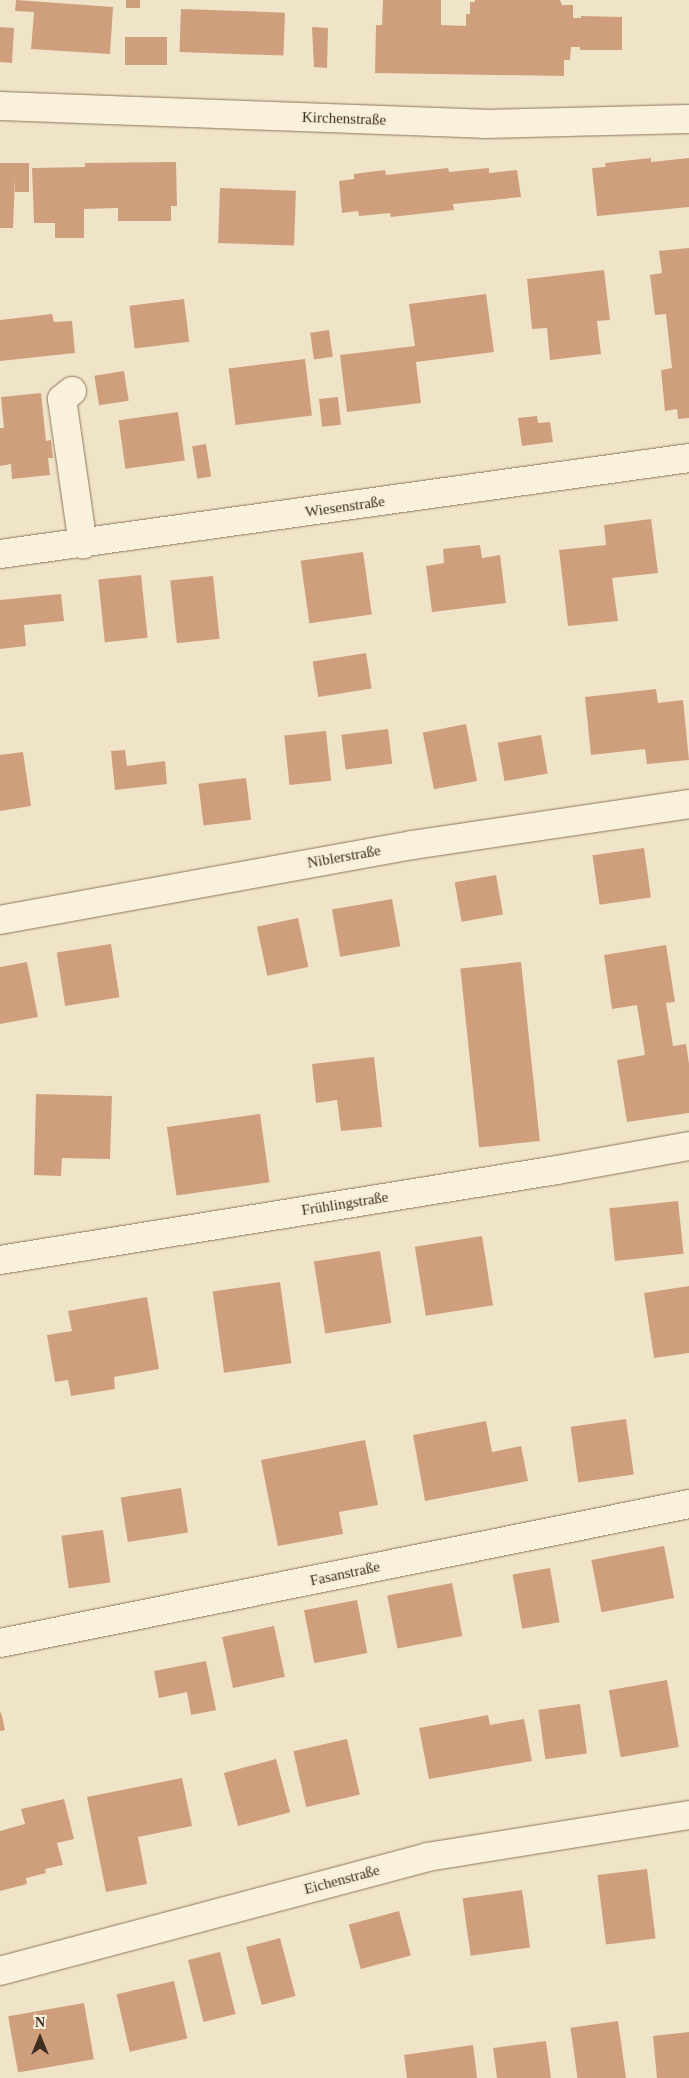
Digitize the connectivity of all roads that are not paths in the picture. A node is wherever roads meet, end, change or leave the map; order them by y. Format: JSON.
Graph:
{"nodes":[{"id":1,"x":0,"y":106,"type":"edge"},
{"id":2,"x":689,"y":119,"type":"edge"},
{"id":3,"x":72,"y":392,"type":"dead end"},
{"id":4,"x":689,"y":458,"type":"edge"},
{"id":5,"x":83,"y":544,"type":"junction"},
{"id":6,"x":0,"y":554,"type":"edge"},
{"id":7,"x":689,"y":804,"type":"edge"},
{"id":8,"x":0,"y":920,"type":"edge"},
{"id":9,"x":689,"y":1146,"type":"edge"},
{"id":10,"x":0,"y":1260,"type":"edge"},
{"id":11,"x":689,"y":1504,"type":"edge"},
{"id":12,"x":0,"y":1643,"type":"edge"},
{"id":13,"x":689,"y":1816,"type":"edge"},
{"id":14,"x":0,"y":1971,"type":"edge"}],
"edges":[{"from":1,"to":2,"type":"street","name":"Kirchenstraße"},
{"from":3,"to":5,"type":"street"},
{"from":4,"to":5,"type":"street","name":"Wiesenstraße"},
{"from":5,"to":6,"type":"street","name":"Wiesenstraße"},
{"from":7,"to":8,"type":"street","name":"Niblerstraße"},
{"from":9,"to":10,"type":"street","name":"Frühlingstraße"},
{"from":11,"to":12,"type":"street","name":"Fasanstraße"},
{"from":13,"to":14,"type":"street","name":"Eichenstraße"}]}
